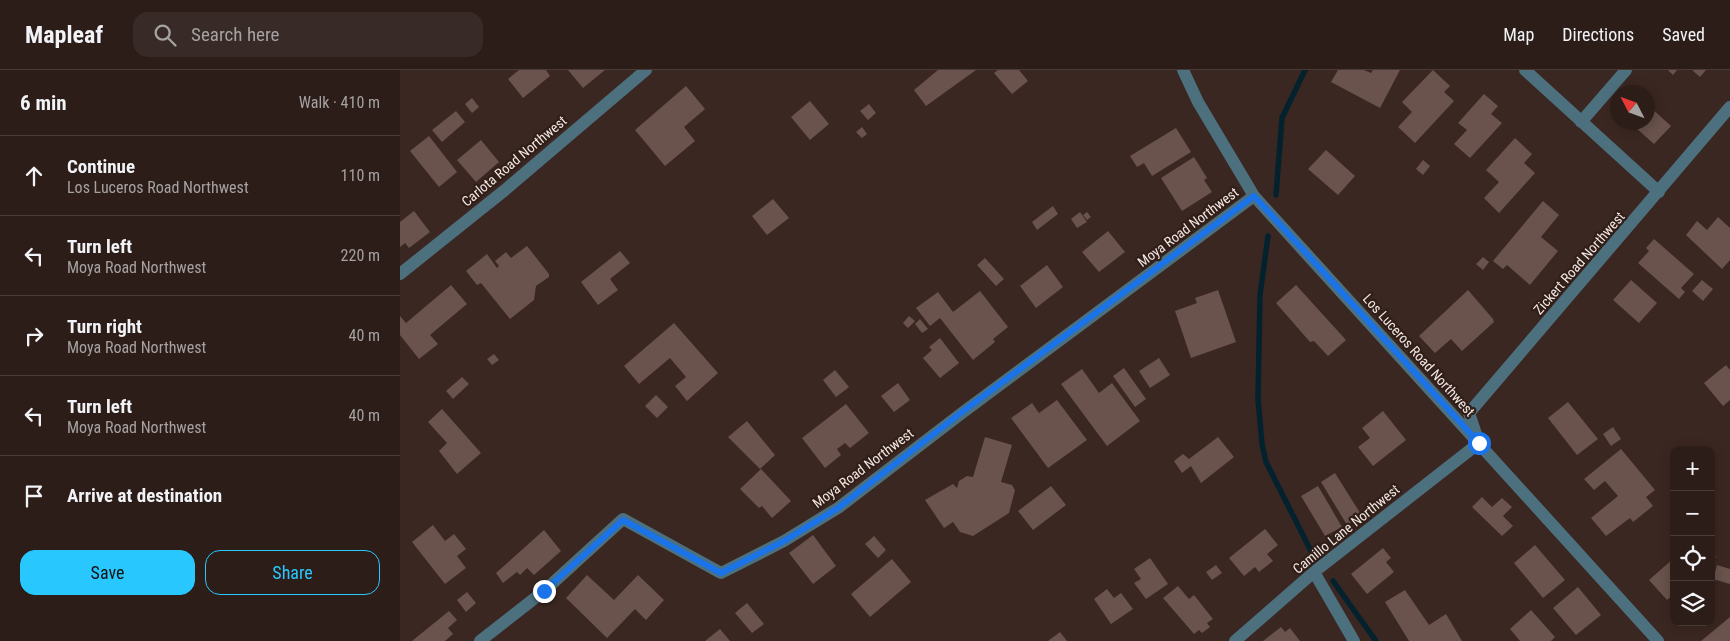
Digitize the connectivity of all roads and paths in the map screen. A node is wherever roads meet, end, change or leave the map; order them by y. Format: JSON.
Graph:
{"nodes":[{"id":1,"x":646,"y":70,"type":"edge"},
{"id":2,"x":1183,"y":70,"type":"edge"},
{"id":3,"x":1525,"y":70,"type":"edge"},
{"id":4,"x":1626,"y":70,"type":"edge"},
{"id":5,"x":1730,"y":107,"type":"edge"},
{"id":6,"x":1581,"y":122,"type":"junction"},
{"id":7,"x":1659,"y":192,"type":"junction"},
{"id":8,"x":1254,"y":196,"type":"junction"},
{"id":9,"x":400,"y":274,"type":"edge"},
{"id":10,"x":1479,"y":443,"type":"junction"},
{"id":11,"x":1314,"y":572,"type":"junction"},
{"id":12,"x":480,"y":641,"type":"edge"},
{"id":13,"x":1235,"y":641,"type":"edge"},
{"id":14,"x":1354,"y":641,"type":"edge"},
{"id":15,"x":1658,"y":641,"type":"edge"}],
"edges":[{"from":1,"to":9,"type":"street","name":"Carlota Road Northwest"},
{"from":2,"to":8,"type":"street","name":"Los Luceros Road Northwest"},
{"from":3,"to":6,"type":"street"},
{"from":4,"to":6,"type":"street"},
{"from":5,"to":7,"type":"street","name":"Zickert Road Northwest"},
{"from":6,"to":7,"type":"street"},
{"from":7,"to":10,"type":"street","name":"Zickert Road Northwest"},
{"from":8,"to":10,"type":"street","name":"Los Luceros Road Northwest"},
{"from":8,"to":12,"type":"street","name":"Moya Road Northwest"},
{"from":10,"to":11,"type":"street","name":"Camillo Lane Northwest"},
{"from":10,"to":15,"type":"street","name":"Los Luceros Road Northwest"},
{"from":11,"to":13,"type":"street","name":"Camillo Lane Northwest"},
{"from":11,"to":14,"type":"street"}]}
